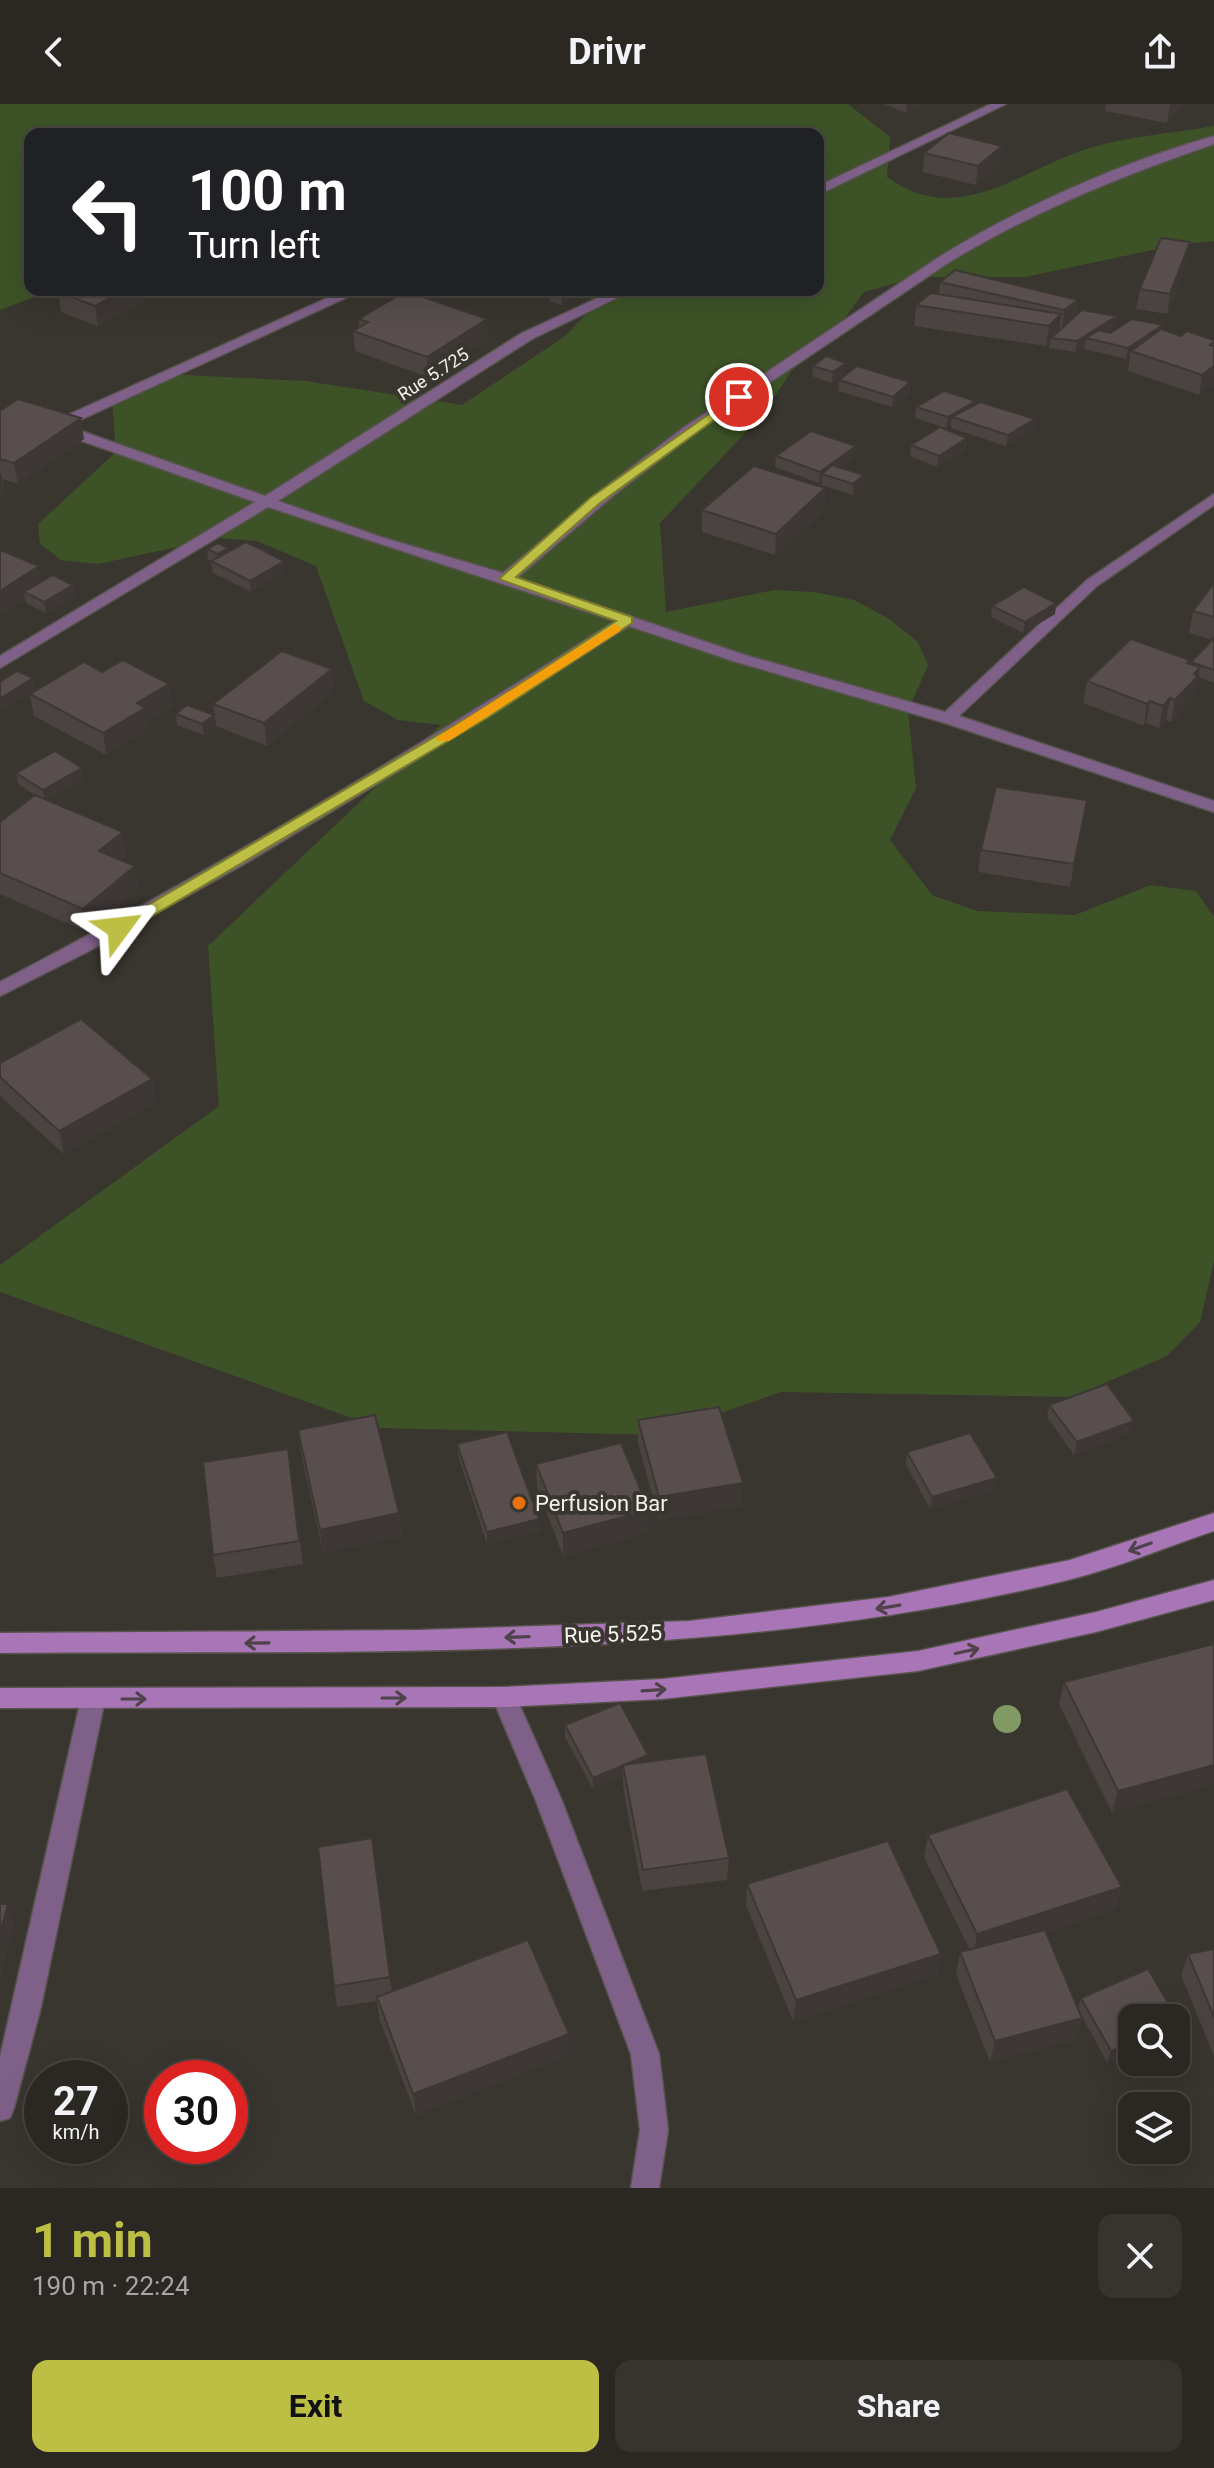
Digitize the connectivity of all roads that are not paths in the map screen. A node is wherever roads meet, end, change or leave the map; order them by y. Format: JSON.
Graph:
{"nodes":[{"id":1,"x":1000,"y":104,"type":"edge"},
{"id":2,"x":1214,"y":140,"type":"edge"},
{"id":3,"x":824,"y":188,"type":"edge"},
{"id":4,"x":342,"y":296,"type":"edge"},
{"id":5,"x":613,"y":296,"type":"edge"},
{"id":6,"x":1214,"y":498,"type":"edge"},
{"id":7,"x":266,"y":502,"type":"junction"},
{"id":8,"x":506,"y":579,"type":"junction"},
{"id":9,"x":627,"y":620,"type":"junction"},
{"id":10,"x":0,"y":663,"type":"edge"},
{"id":11,"x":948,"y":718,"type":"junction"},
{"id":12,"x":1214,"y":807,"type":"edge"},
{"id":13,"x":0,"y":990,"type":"edge"},
{"id":14,"x":1214,"y":1522,"type":"edge"},
{"id":15,"x":1214,"y":1591,"type":"edge"},
{"id":16,"x":0,"y":1643,"type":"edge"},
{"id":17,"x":504,"y":1697,"type":"junction"},
{"id":18,"x":0,"y":1698,"type":"edge"},
{"id":19,"x":93,"y":1699,"type":"junction"},
{"id":20,"x":0,"y":2108,"type":"edge"},
{"id":21,"x":645,"y":2188,"type":"edge"}],
"edges":[{"from":1,"to":3,"type":"street"},
{"from":2,"to":8,"type":"street"},
{"from":4,"to":7,"type":"street"},
{"from":5,"to":7,"type":"street","name":"Rue 5.725"},
{"from":6,"to":11,"type":"street"},
{"from":7,"to":8,"type":"street"},
{"from":7,"to":10,"type":"street","name":"Rue 5.725"},
{"from":8,"to":9,"type":"street"},
{"from":9,"to":11,"type":"street"},
{"from":9,"to":13,"type":"street"},
{"from":11,"to":12,"type":"street"},
{"from":14,"to":16,"type":"street","name":"Rue 5.525","one_way":true},
{"from":17,"to":15,"type":"street","one_way":true},
{"from":19,"to":17,"type":"street","one_way":true},
{"from":17,"to":21,"type":"street"},
{"from":18,"to":19,"type":"street"},
{"from":19,"to":20,"type":"street"}]}
